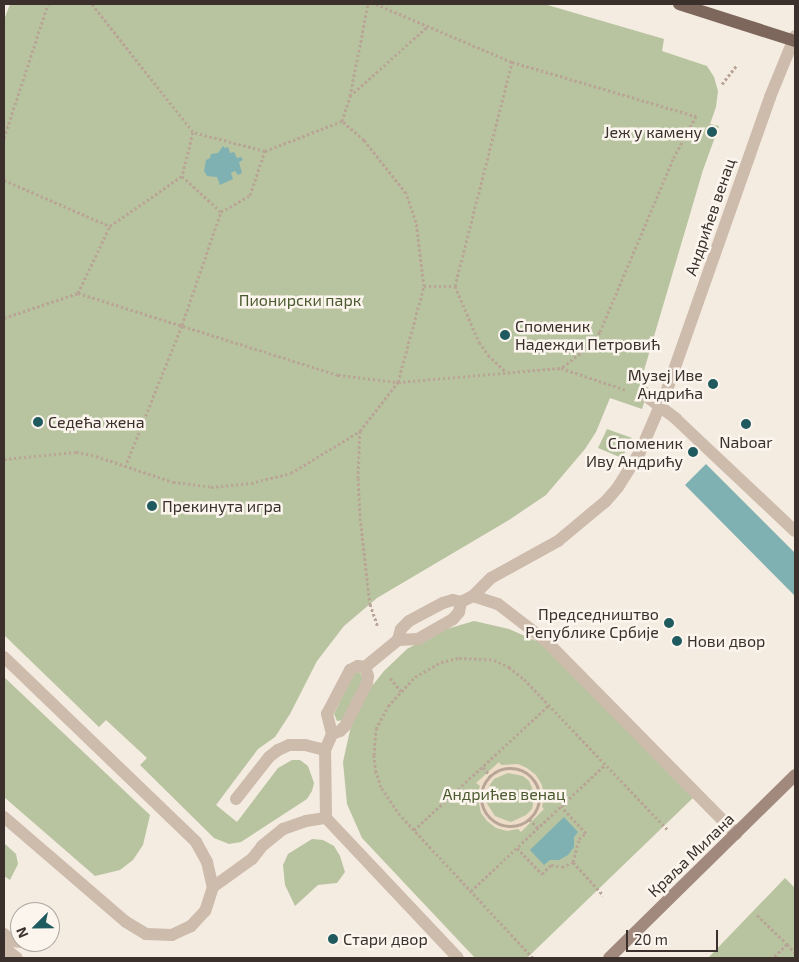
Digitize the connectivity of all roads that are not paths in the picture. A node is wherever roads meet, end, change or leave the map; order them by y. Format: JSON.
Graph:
{"nodes":[{"id":1,"x":679,"y":4,"type":"edge"},
{"id":2,"x":795,"y":39,"type":"edge"},
{"id":3,"x":646,"y":396,"type":"road end"},
{"id":4,"x":660,"y":406,"type":"junction"},
{"id":5,"x":795,"y":531,"type":"edge"},
{"id":6,"x":473,"y":596,"type":"junction"},
{"id":7,"x":461,"y":602,"type":"junction"},
{"id":8,"x":398,"y":640,"type":"junction"},
{"id":9,"x":4,"y":657,"type":"edge"},
{"id":10,"x":365,"y":667,"type":"junction"},
{"id":11,"x":332,"y":734,"type":"junction"},
{"id":12,"x":325,"y":750,"type":"junction"},
{"id":13,"x":795,"y":775,"type":"edge"},
{"id":14,"x":236,"y":799,"type":"dead end"},
{"id":15,"x":4,"y":817,"type":"edge"},
{"id":16,"x":326,"y":818,"type":"junction"},
{"id":17,"x":736,"y":834,"type":"junction"},
{"id":18,"x":214,"y":887,"type":"junction"},
{"id":19,"x":4,"y":948,"type":"edge"},
{"id":20,"x":17,"y":958,"type":"edge"},
{"id":21,"x":458,"y":958,"type":"edge"},
{"id":22,"x":609,"y":958,"type":"edge"}],
"edges":[{"from":1,"to":2,"type":"main road"},
{"from":2,"to":4,"type":"street","name":"Андрићев венац"},
{"from":3,"to":4,"type":"street"},
{"from":4,"to":5,"type":"street"},
{"from":4,"to":6,"type":"street","name":"Андрићев венац"},
{"from":6,"to":7,"type":"street","name":"Андрићев венац"},
{"from":6,"to":17,"type":"street"},
{"from":7,"to":8,"type":"street"},
{"from":7,"to":8,"type":"street"},
{"from":8,"to":10,"type":"street"},
{"from":9,"to":18,"type":"street"},
{"from":10,"to":11,"type":"street"},
{"from":10,"to":11,"type":"street"},
{"from":11,"to":12,"type":"street"},
{"from":12,"to":14,"type":"street"},
{"from":12,"to":16,"type":"street"},
{"from":13,"to":17,"type":"main road","name":"Краља Милана"},
{"from":15,"to":18,"type":"street"},
{"from":16,"to":18,"type":"street"},
{"from":16,"to":21,"type":"street"},
{"from":17,"to":22,"type":"main road","name":"Краља Милана"},
{"from":19,"to":20,"type":"street"}]}
